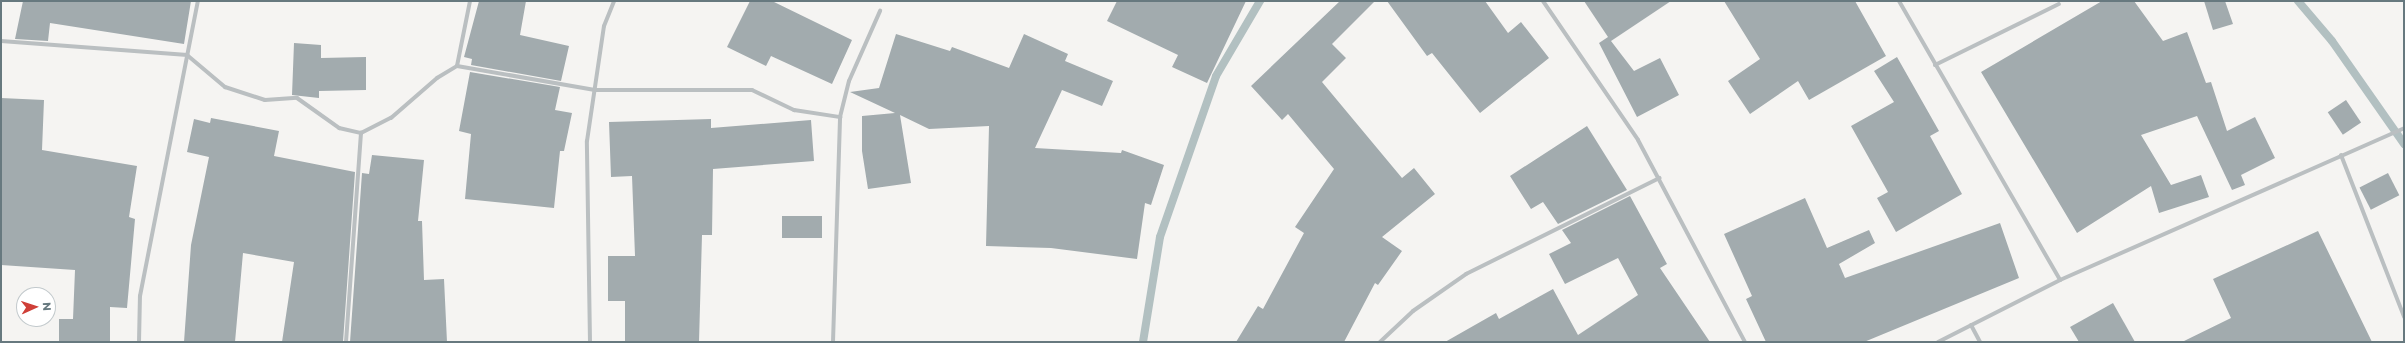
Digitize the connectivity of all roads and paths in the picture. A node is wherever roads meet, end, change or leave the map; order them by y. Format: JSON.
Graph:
{"nodes":[{"id":1,"x":198,"y":1,"type":"edge"},
{"id":2,"x":470,"y":1,"type":"edge"},
{"id":3,"x":614,"y":1,"type":"edge"},
{"id":4,"x":1544,"y":1,"type":"edge"},
{"id":5,"x":1899,"y":1,"type":"edge"},
{"id":6,"x":2059,"y":4,"type":"dead end"},
{"id":7,"x":880,"y":11,"type":"dead end"},
{"id":8,"x":1,"y":41,"type":"edge"},
{"id":9,"x":187,"y":55,"type":"junction"},
{"id":10,"x":1935,"y":65,"type":"junction"},
{"id":11,"x":457,"y":66,"type":"junction"},
{"id":12,"x":595,"y":90,"type":"junction"},
{"id":13,"x":840,"y":117,"type":"junction"},
{"id":14,"x":2404,"y":128,"type":"edge"},
{"id":15,"x":361,"y":133,"type":"junction"},
{"id":16,"x":2341,"y":155,"type":"junction"},
{"id":17,"x":1659,"y":178,"type":"junction"},
{"id":18,"x":2060,"y":280,"type":"junction"},
{"id":19,"x":2404,"y":317,"type":"edge"},
{"id":20,"x":1971,"y":325,"type":"junction"},
{"id":21,"x":139,"y":342,"type":"edge"},
{"id":22,"x":346,"y":342,"type":"edge"},
{"id":23,"x":590,"y":342,"type":"edge"},
{"id":24,"x":833,"y":342,"type":"edge"},
{"id":25,"x":1380,"y":342,"type":"edge"},
{"id":26,"x":1746,"y":342,"type":"edge"},
{"id":27,"x":1938,"y":342,"type":"edge"},
{"id":28,"x":1980,"y":342,"type":"edge"}],
"edges":[{"from":1,"to":9,"type":"street"},
{"from":2,"to":11,"type":"street"},
{"from":3,"to":12,"type":"street"},
{"from":4,"to":17,"type":"street"},
{"from":5,"to":10,"type":"street"},
{"from":6,"to":10,"type":"street"},
{"from":7,"to":13,"type":"street"},
{"from":8,"to":9,"type":"street"},
{"from":9,"to":15,"type":"street"},
{"from":9,"to":21,"type":"street"},
{"from":10,"to":18,"type":"street"},
{"from":11,"to":12,"type":"street"},
{"from":11,"to":15,"type":"street"},
{"from":12,"to":13,"type":"street"},
{"from":12,"to":23,"type":"street"},
{"from":13,"to":24,"type":"street"},
{"from":14,"to":16,"type":"street"},
{"from":15,"to":22,"type":"street"},
{"from":16,"to":18,"type":"street"},
{"from":16,"to":19,"type":"street"},
{"from":17,"to":25,"type":"street"},
{"from":17,"to":26,"type":"street"},
{"from":18,"to":20,"type":"street"},
{"from":20,"to":27,"type":"street"},
{"from":20,"to":28,"type":"street"}]}
